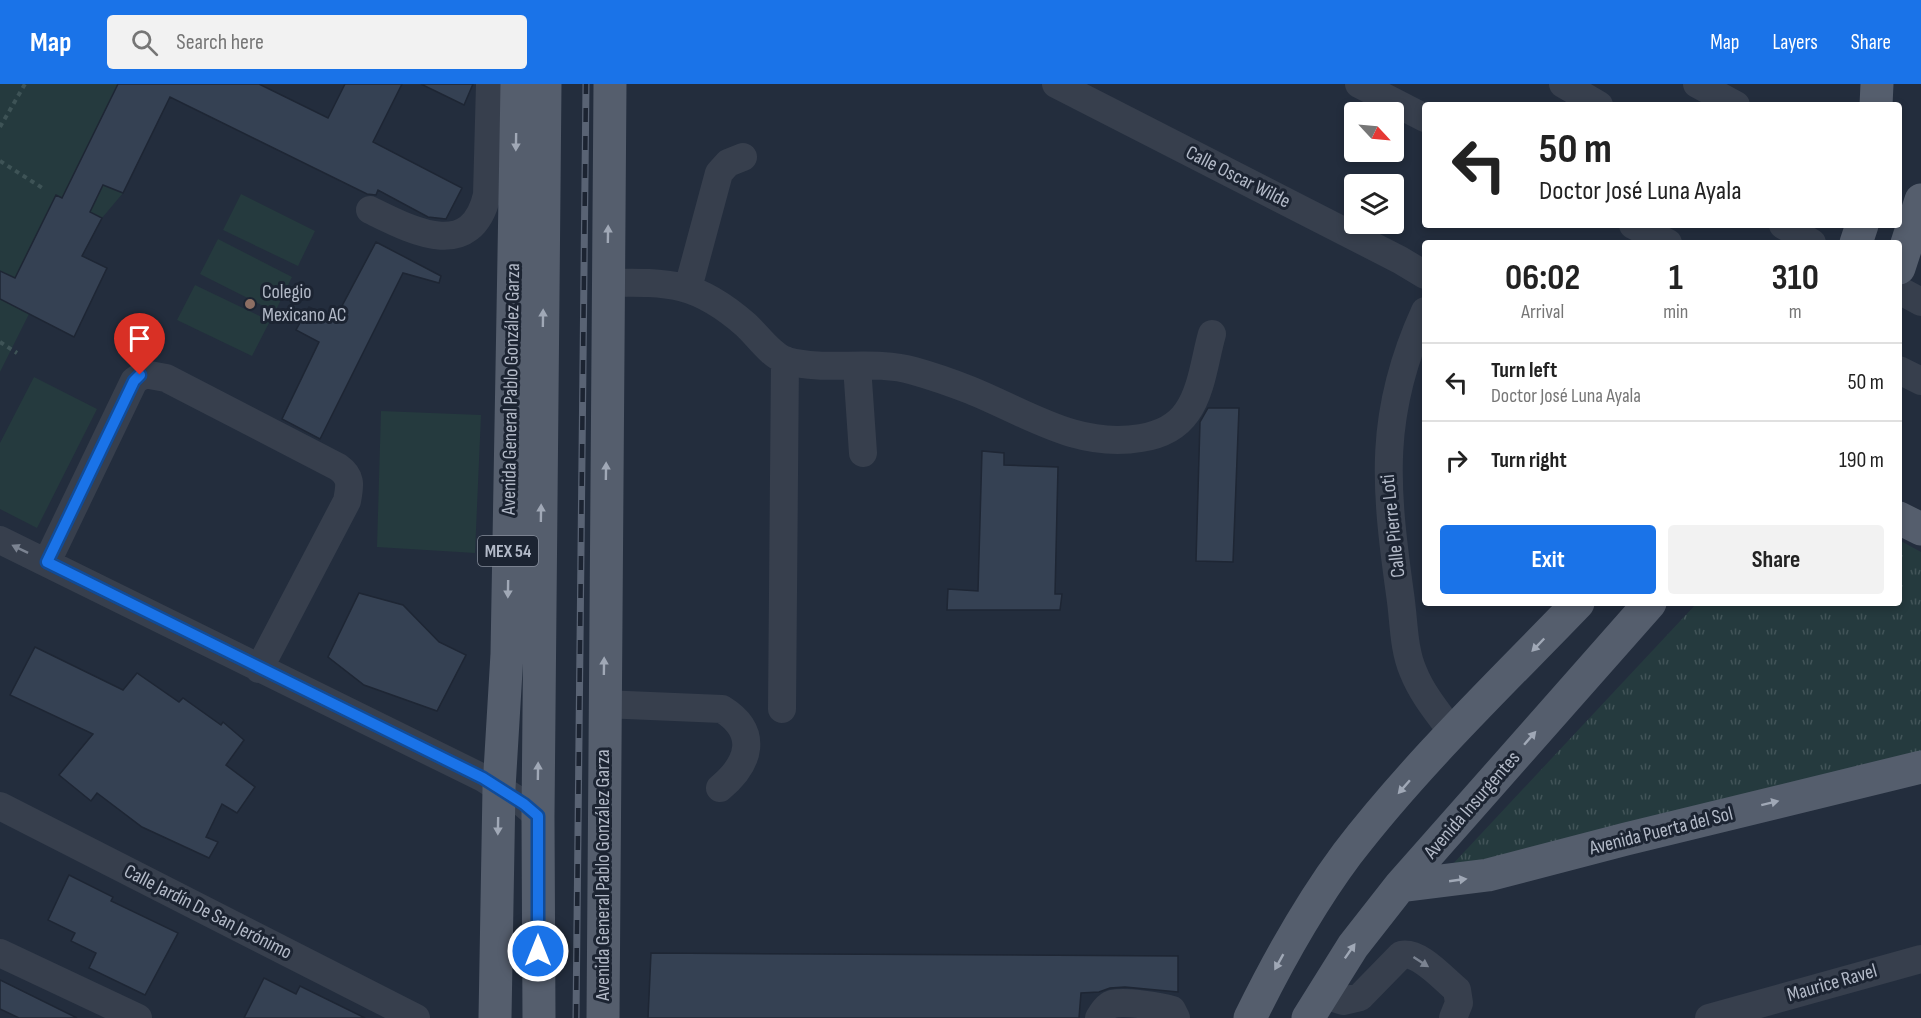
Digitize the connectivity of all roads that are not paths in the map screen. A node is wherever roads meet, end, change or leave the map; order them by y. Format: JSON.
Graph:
{"nodes":[{"id":1,"x":490,"y":84,"type":"edge"},
{"id":2,"x":517,"y":84,"type":"edge"},
{"id":3,"x":545,"y":84,"type":"edge"},
{"id":4,"x":610,"y":84,"type":"edge"},
{"id":5,"x":1056,"y":84,"type":"edge"},
{"id":6,"x":1359,"y":84,"type":"edge"},
{"id":7,"x":1563,"y":84,"type":"edge"},
{"id":8,"x":1697,"y":84,"type":"edge"},
{"id":9,"x":1877,"y":84,"type":"edge"},
{"id":10,"x":1594,"y":102,"type":"edge"},
{"id":11,"x":1730,"y":102,"type":"edge"},
{"id":12,"x":1876,"y":102,"type":"edge"},
{"id":13,"x":1422,"y":116,"type":"edge"},
{"id":14,"x":743,"y":157,"type":"dead end"},
{"id":15,"x":1921,"y":200,"type":"edge"},
{"id":16,"x":370,"y":210,"type":"dead end"},
{"id":17,"x":1639,"y":228,"type":"edge"},
{"id":18,"x":1788,"y":228,"type":"edge"},
{"id":19,"x":1662,"y":240,"type":"edge"},
{"id":20,"x":1807,"y":240,"type":"edge"},
{"id":21,"x":1902,"y":259,"type":"edge"},
{"id":22,"x":1422,"y":273,"type":"edge"},
{"id":23,"x":608,"y":283,"type":"junction"},
{"id":24,"x":688,"y":288,"type":"junction"},
{"id":25,"x":1902,"y":292,"type":"edge"},
{"id":26,"x":1921,"y":302,"type":"edge"},
{"id":27,"x":1422,"y":319,"type":"edge"},
{"id":28,"x":1212,"y":334,"type":"dead end"},
{"id":29,"x":785,"y":360,"type":"junction"},
{"id":30,"x":857,"y":366,"type":"junction"},
{"id":31,"x":1902,"y":372,"type":"edge"},
{"id":32,"x":1921,"y":381,"type":"edge"},
{"id":33,"x":863,"y":453,"type":"dead end"},
{"id":34,"x":1902,"y":520,"type":"edge"},
{"id":35,"x":1921,"y":529,"type":"edge"},
{"id":36,"x":0,"y":540,"type":"edge"},
{"id":37,"x":47,"y":562,"type":"junction"},
{"id":38,"x":1575,"y":606,"type":"edge"},
{"id":39,"x":1642,"y":608,"type":"edge"},
{"id":40,"x":259,"y":669,"type":"junction"},
{"id":41,"x":603,"y":704,"type":"junction"},
{"id":42,"x":782,"y":709,"type":"dead end"},
{"id":43,"x":1453,"y":732,"type":"junction"},
{"id":44,"x":1921,"y":767,"type":"edge"},
{"id":45,"x":499,"y":788,"type":"junction"},
{"id":46,"x":720,"y":788,"type":"dead end"},
{"id":47,"x":0,"y":806,"type":"edge"},
{"id":48,"x":538,"y":816,"type":"junction"},
{"id":49,"x":1400,"y":886,"type":"junction"},
{"id":50,"x":0,"y":953,"type":"edge"},
{"id":51,"x":1921,"y":959,"type":"edge"},
{"id":52,"x":1314,"y":1006,"type":"edge"},
{"id":53,"x":500,"y":1012,"type":"edge"},
{"id":54,"x":138,"y":1018,"type":"edge"},
{"id":55,"x":416,"y":1018,"type":"edge"},
{"id":56,"x":539,"y":1018,"type":"edge"},
{"id":57,"x":603,"y":1018,"type":"edge"},
{"id":58,"x":1099,"y":1018,"type":"edge"},
{"id":59,"x":1176,"y":1018,"type":"edge"},
{"id":60,"x":1250,"y":1018,"type":"edge"},
{"id":61,"x":1453,"y":1018,"type":"edge"},
{"id":62,"x":1709,"y":1018,"type":"edge"}],
"edges":[{"from":1,"to":16,"type":"street"},
{"from":2,"to":45,"type":"main road","name":"Avenida General Pablo González Garza","number":"MEX 54","one_way":true},
{"from":48,"to":3,"type":"main road","name":"Avenida General Pablo González Garza","number":"MEX 54","one_way":true},
{"from":23,"to":4,"type":"main road","name":"Avenida General Pablo González Garza","one_way":true},
{"from":5,"to":22,"type":"street","name":"Calle Oscar Wilde"},
{"from":6,"to":13,"type":"street"},
{"from":7,"to":10,"type":"street"},
{"from":8,"to":11,"type":"street"},
{"from":9,"to":12,"type":"main road"},
{"from":14,"to":24,"type":"street"},
{"from":15,"to":21,"type":"main road"},
{"from":17,"to":19,"type":"street"},
{"from":18,"to":20,"type":"street"},
{"from":23,"to":24,"type":"street"},
{"from":41,"to":23,"type":"main road","name":"Avenida General Pablo González Garza","one_way":true},
{"from":24,"to":29,"type":"street"},
{"from":25,"to":26,"type":"street"},
{"from":27,"to":43,"type":"street","name":"Calle Pierre Loti"},
{"from":28,"to":30,"type":"street"},
{"from":29,"to":30,"type":"street"},
{"from":29,"to":42,"type":"street"},
{"from":30,"to":33,"type":"street"},
{"from":31,"to":32,"type":"street"},
{"from":34,"to":35,"type":"main road"},
{"from":37,"to":36,"type":"street","one_way":true},
{"from":37,"to":40,"type":"street"},
{"from":37,"to":40,"type":"street"},
{"from":38,"to":43,"type":"main road","one_way":true},
{"from":49,"to":39,"type":"main road","name":"Avenida Insurgentes","one_way":true},
{"from":40,"to":45,"type":"street"},
{"from":41,"to":46,"type":"street"},
{"from":41,"to":57,"type":"main road","name":"Avenida General Pablo González Garza"},
{"from":43,"to":60,"type":"main road","one_way":true},
{"from":49,"to":44,"type":"main road","name":"Avenida Puerta del Sol","one_way":true},
{"from":45,"to":48,"type":"street"},
{"from":45,"to":53,"type":"main road","name":"Avenida General Pablo González Garza","number":"MEX 54","one_way":true},
{"from":47,"to":55,"type":"street","name":"Calle Jardín De San Jerónimo"},
{"from":48,"to":56,"type":"main road","name":"Avenida General Pablo González Garza","number":"MEX 54"},
{"from":52,"to":49,"type":"main road","name":"Avenida Insurgentes","one_way":true},
{"from":50,"to":54,"type":"street"},
{"from":51,"to":62,"type":"street","name":"Maurice Ravel"},
{"from":52,"to":61,"type":"street","one_way":true},
{"from":58,"to":59,"type":"street"}]}
